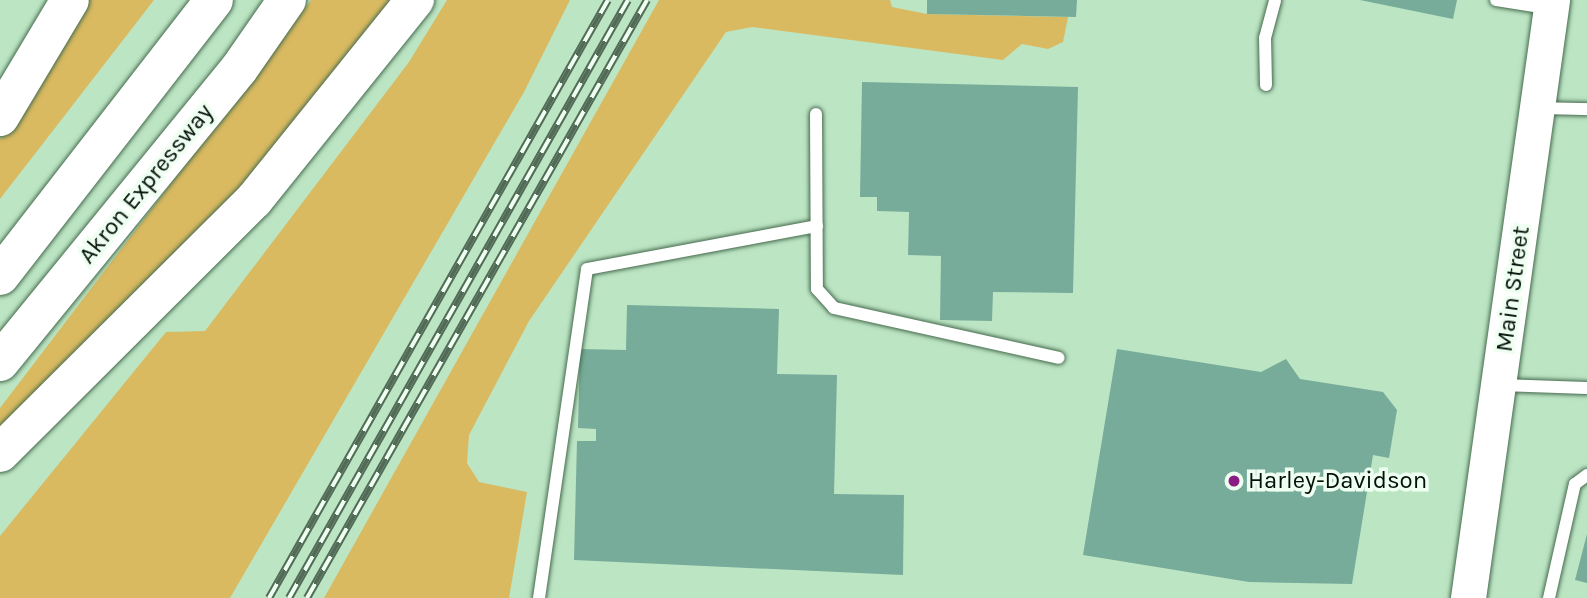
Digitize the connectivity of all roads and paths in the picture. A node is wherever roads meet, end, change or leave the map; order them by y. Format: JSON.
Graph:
{"nodes":[{"id":1,"x":70,"y":0,"type":"edge"},
{"id":2,"x":214,"y":0,"type":"edge"},
{"id":3,"x":287,"y":0,"type":"edge"},
{"id":4,"x":415,"y":0,"type":"edge"},
{"id":5,"x":1275,"y":0,"type":"edge"},
{"id":6,"x":1496,"y":0,"type":"edge"},
{"id":7,"x":1552,"y":4,"type":"edge"},
{"id":8,"x":1266,"y":85,"type":"dead end"},
{"id":9,"x":1538,"y":108,"type":"junction"},
{"id":10,"x":1587,"y":109,"type":"edge"},
{"id":11,"x":816,"y":114,"type":"dead end"},
{"id":12,"x":0,"y":117,"type":"edge"},
{"id":13,"x":817,"y":226,"type":"junction"},
{"id":14,"x":0,"y":276,"type":"edge"},
{"id":15,"x":1059,"y":358,"type":"dead end"},
{"id":16,"x":0,"y":362,"type":"edge"},
{"id":17,"x":1500,"y":386,"type":"junction"},
{"id":18,"x":1587,"y":388,"type":"edge"},
{"id":19,"x":0,"y":453,"type":"edge"},
{"id":20,"x":1587,"y":475,"type":"edge"},
{"id":21,"x":1469,"y":587,"type":"edge"},
{"id":22,"x":539,"y":598,"type":"edge"},
{"id":23,"x":1549,"y":598,"type":"edge"}],
"edges":[{"from":1,"to":12,"type":"highway"},
{"from":2,"to":14,"type":"highway"},
{"from":3,"to":16,"type":"highway","name":"Akron Expressway"},
{"from":4,"to":19,"type":"highway"},
{"from":5,"to":8,"type":"lane"},
{"from":6,"to":7,"type":"lane"},
{"from":7,"to":9,"type":"street","name":"Main Street"},
{"from":9,"to":10,"type":"lane"},
{"from":9,"to":17,"type":"street","name":"Main Street"},
{"from":11,"to":13,"type":"lane"},
{"from":13,"to":15,"type":"lane"},
{"from":13,"to":22,"type":"lane"},
{"from":17,"to":18,"type":"lane"},
{"from":17,"to":21,"type":"street","name":"Main Street"},
{"from":20,"to":23,"type":"lane"}]}
